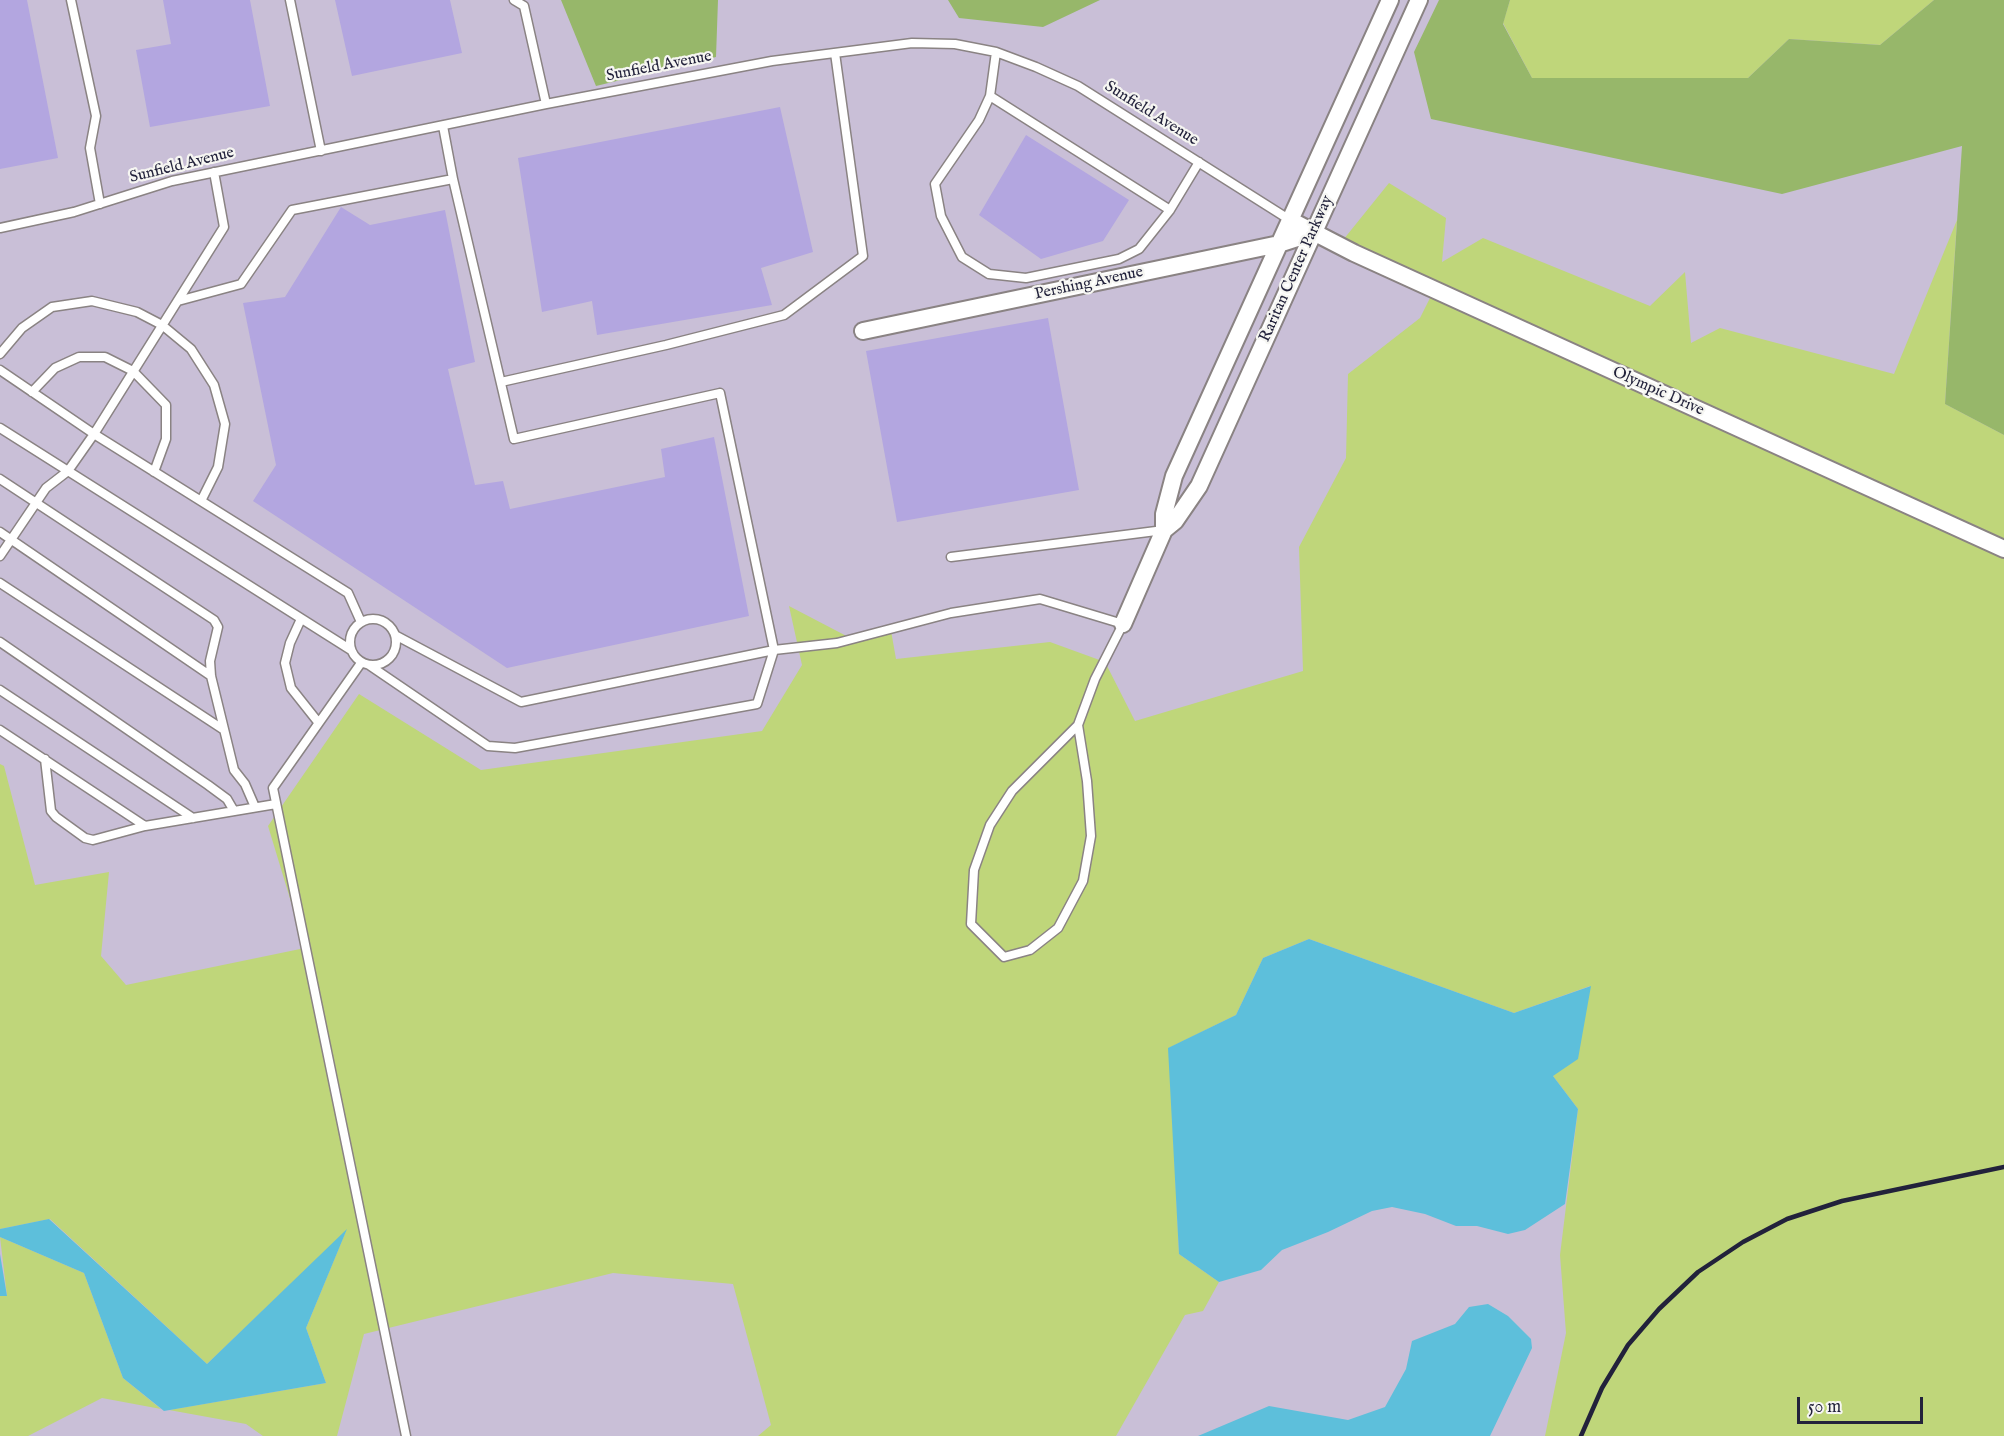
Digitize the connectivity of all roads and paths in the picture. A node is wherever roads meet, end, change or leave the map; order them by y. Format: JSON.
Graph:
{"nodes":[{"id":1,"x":70,"y":0,"type":"edge"},
{"id":2,"x":290,"y":0,"type":"edge"},
{"id":3,"x":514,"y":0,"type":"edge"},
{"id":4,"x":1390,"y":0,"type":"edge"},
{"id":5,"x":1419,"y":0,"type":"edge"},
{"id":6,"x":996,"y":52,"type":"junction"},
{"id":7,"x":835,"y":53,"type":"junction"},
{"id":8,"x":990,"y":96,"type":"junction"},
{"id":9,"x":546,"y":104,"type":"junction"},
{"id":10,"x":443,"y":126,"type":"junction"},
{"id":11,"x":321,"y":151,"type":"junction"},
{"id":12,"x":1199,"y":162,"type":"junction"},
{"id":13,"x":214,"y":172,"type":"junction"},
{"id":14,"x":453,"y":179,"type":"junction"},
{"id":15,"x":100,"y":204,"type":"junction"},
{"id":16,"x":1170,"y":210,"type":"junction"},
{"id":17,"x":1290,"y":220,"type":"junction"},
{"id":18,"x":0,"y":228,"type":"edge"},
{"id":19,"x":1314,"y":233,"type":"junction"},
{"id":20,"x":1279,"y":244,"type":"junction"},
{"id":21,"x":178,"y":301,"type":"junction"},
{"id":22,"x":162,"y":325,"type":"junction"},
{"id":23,"x":863,"y":331,"type":"dead end"},
{"id":24,"x":0,"y":354,"type":"edge"},
{"id":25,"x":0,"y":370,"type":"edge"},
{"id":26,"x":134,"y":371,"type":"junction"},
{"id":27,"x":501,"y":382,"type":"junction"},
{"id":28,"x":32,"y":392,"type":"junction"},
{"id":29,"x":0,"y":428,"type":"edge"},
{"id":30,"x":94,"y":434,"type":"junction"},
{"id":31,"x":68,"y":471,"type":"junction"},
{"id":32,"x":154,"y":472,"type":"junction"},
{"id":33,"x":0,"y":479,"type":"edge"},
{"id":34,"x":201,"y":501,"type":"junction"},
{"id":35,"x":36,"y":502,"type":"junction"},
{"id":36,"x":1164,"y":530,"type":"junction"},
{"id":37,"x":0,"y":532,"type":"edge"},
{"id":38,"x":11,"y":540,"type":"junction"},
{"id":39,"x":2004,"y":549,"type":"edge"},
{"id":40,"x":0,"y":556,"type":"edge"},
{"id":41,"x":951,"y":557,"type":"dead end"},
{"id":42,"x":0,"y":583,"type":"edge"},
{"id":43,"x":301,"y":619,"type":"junction"},
{"id":44,"x":361,"y":622,"type":"junction"},
{"id":45,"x":1123,"y":624,"type":"junction"},
{"id":46,"x":395,"y":635,"type":"junction"},
{"id":47,"x":0,"y":642,"type":"edge"},
{"id":48,"x":351,"y":650,"type":"junction"},
{"id":49,"x":774,"y":650,"type":"junction"},
{"id":50,"x":365,"y":664,"type":"junction"},
{"id":51,"x":211,"y":676,"type":"junction"},
{"id":52,"x":0,"y":690,"type":"edge"},
{"id":53,"x":318,"y":722,"type":"junction"},
{"id":54,"x":1078,"y":725,"type":"junction"},
{"id":55,"x":0,"y":730,"type":"edge"},
{"id":56,"x":224,"y":730,"type":"junction"},
{"id":57,"x":45,"y":759,"type":"junction"},
{"id":58,"x":276,"y":804,"type":"junction"},
{"id":59,"x":255,"y":807,"type":"junction"},
{"id":60,"x":234,"y":811,"type":"junction"},
{"id":61,"x":193,"y":818,"type":"junction"},
{"id":62,"x":145,"y":826,"type":"junction"},
{"id":63,"x":406,"y":1436,"type":"edge"}],
"edges":[{"from":1,"to":15,"type":"lane"},
{"from":2,"to":11,"type":"lane"},
{"from":3,"to":9,"type":"lane"},
{"from":4,"to":17,"type":"street","name":"Raritan Center Parkway"},
{"from":5,"to":19,"type":"street","name":"Raritan Center Parkway"},
{"from":6,"to":7,"type":"lane","name":"Sunfield Avenue"},
{"from":6,"to":8,"type":"lane"},
{"from":6,"to":12,"type":"lane","name":"Sunfield Avenue"},
{"from":7,"to":9,"type":"lane","name":"Sunfield Avenue"},
{"from":7,"to":27,"type":"lane"},
{"from":8,"to":16,"type":"lane"},
{"from":8,"to":16,"type":"lane"},
{"from":9,"to":10,"type":"lane","name":"Sunfield Avenue"},
{"from":10,"to":11,"type":"lane","name":"Sunfield Avenue"},
{"from":10,"to":14,"type":"lane"},
{"from":11,"to":13,"type":"lane","name":"Sunfield Avenue"},
{"from":12,"to":16,"type":"lane"},
{"from":12,"to":17,"type":"lane","name":"Sunfield Avenue"},
{"from":13,"to":15,"type":"lane","name":"Sunfield Avenue"},
{"from":13,"to":21,"type":"lane"},
{"from":14,"to":21,"type":"lane"},
{"from":14,"to":27,"type":"lane"},
{"from":15,"to":18,"type":"lane","name":"Sunfield Avenue"},
{"from":17,"to":19,"type":"street","name":"Olympic Drive"},
{"from":17,"to":20,"type":"street","name":"Raritan Center Parkway"},
{"from":19,"to":20,"type":"street","name":"Pershing Avenue"},
{"from":19,"to":36,"type":"street","name":"Raritan Center Parkway"},
{"from":19,"to":39,"type":"street","name":"Olympic Drive"},
{"from":20,"to":23,"type":"street","name":"Pershing Avenue"},
{"from":20,"to":36,"type":"street","name":"Raritan Center Parkway"},
{"from":21,"to":22,"type":"lane"},
{"from":22,"to":24,"type":"lane"},
{"from":22,"to":26,"type":"lane"},
{"from":22,"to":34,"type":"lane"},
{"from":25,"to":28,"type":"lane"},
{"from":26,"to":28,"type":"lane"},
{"from":26,"to":30,"type":"lane"},
{"from":26,"to":32,"type":"lane"},
{"from":27,"to":49,"type":"lane"},
{"from":28,"to":30,"type":"lane"},
{"from":29,"to":31,"type":"lane"},
{"from":30,"to":31,"type":"lane"},
{"from":30,"to":32,"type":"lane"},
{"from":31,"to":35,"type":"lane"},
{"from":31,"to":43,"type":"lane"},
{"from":32,"to":34,"type":"lane"},
{"from":33,"to":35,"type":"lane"},
{"from":34,"to":44,"type":"lane"},
{"from":35,"to":38,"type":"lane"},
{"from":35,"to":51,"type":"lane"},
{"from":36,"to":41,"type":"lane"},
{"from":36,"to":45,"type":"street","name":"Raritan Center Parkway"},
{"from":37,"to":38,"type":"lane"},
{"from":38,"to":40,"type":"lane"},
{"from":38,"to":51,"type":"lane"},
{"from":42,"to":56,"type":"lane"},
{"from":43,"to":48,"type":"lane"},
{"from":43,"to":53,"type":"lane"},
{"from":44,"to":46,"type":"lane"},
{"from":44,"to":48,"type":"lane"},
{"from":45,"to":49,"type":"lane"},
{"from":45,"to":54,"type":"lane"},
{"from":46,"to":49,"type":"lane"},
{"from":46,"to":50,"type":"lane"},
{"from":47,"to":60,"type":"lane"},
{"from":48,"to":50,"type":"lane"},
{"from":49,"to":50,"type":"lane"},
{"from":50,"to":53,"type":"lane"},
{"from":51,"to":56,"type":"lane"},
{"from":52,"to":61,"type":"lane"},
{"from":53,"to":58,"type":"lane"},
{"from":54,"to":54,"type":"lane"},
{"from":55,"to":57,"type":"lane"},
{"from":56,"to":59,"type":"lane"},
{"from":57,"to":62,"type":"lane"},
{"from":57,"to":62,"type":"lane"},
{"from":58,"to":59,"type":"lane"},
{"from":58,"to":63,"type":"lane"},
{"from":59,"to":60,"type":"lane"},
{"from":60,"to":61,"type":"lane"},
{"from":61,"to":62,"type":"lane"}]}
